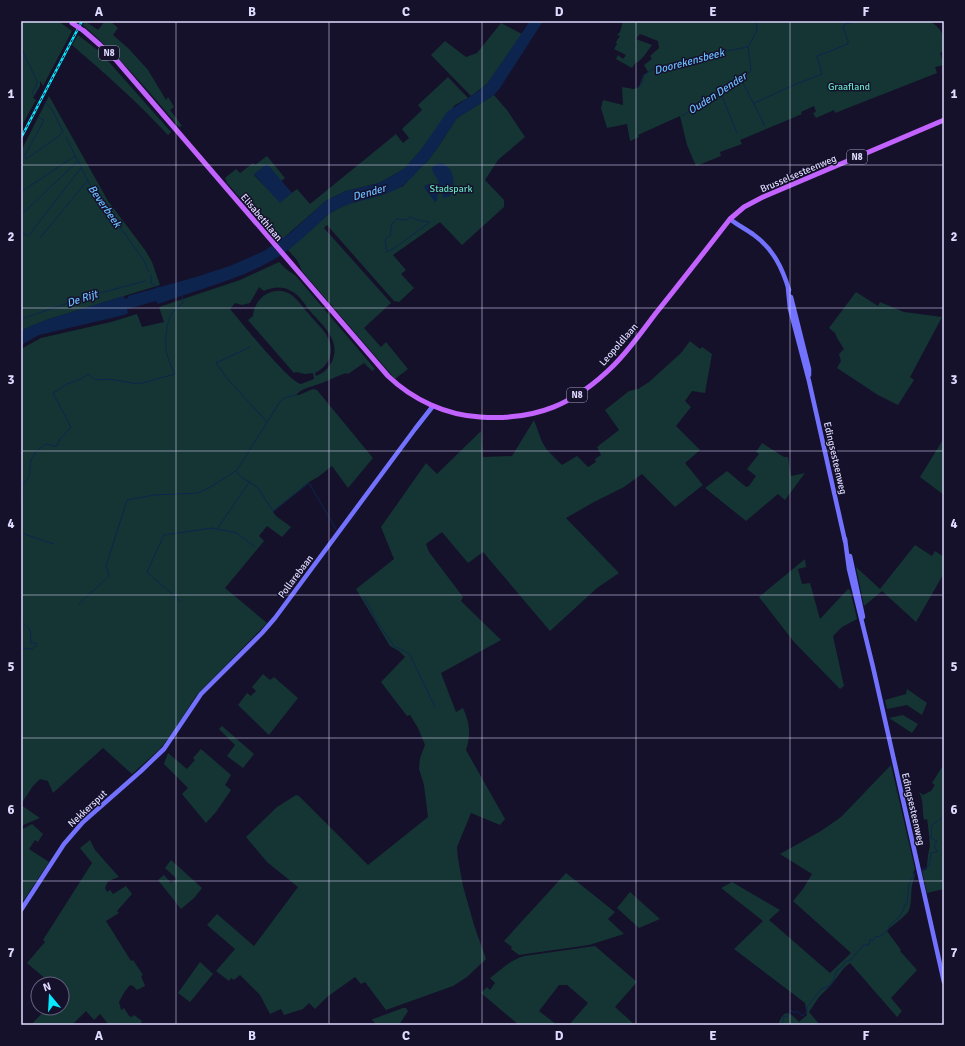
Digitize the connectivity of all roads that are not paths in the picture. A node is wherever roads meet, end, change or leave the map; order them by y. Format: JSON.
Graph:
{"nodes":[{"id":1,"x":70,"y":22,"type":"edge"},
{"id":2,"x":944,"y":120,"type":"edge"},
{"id":3,"x":730,"y":220,"type":"junction"},
{"id":4,"x":434,"y":406,"type":"junction"},
{"id":5,"x":164,"y":749,"type":"joint"},
{"id":6,"x":21,"y":910,"type":"edge"},
{"id":7,"x":944,"y":982,"type":"edge"}],
"edges":[{"from":1,"to":4,"type":"main road","name":"Elisabethlaan","number":"N8","bridge":true},
{"from":2,"to":3,"type":"main road","name":"Brusselsesteenweg","number":"N8"},
{"from":3,"to":4,"type":"main road","name":"Leopoldlaan","number":"N8"},
{"from":3,"to":7,"type":"main road","name":"Edingsesteenweg"},
{"from":4,"to":5,"type":"main road","name":"Pollarebaan"},
{"from":5,"to":6,"type":"main road","name":"Nekkersput"}]}
